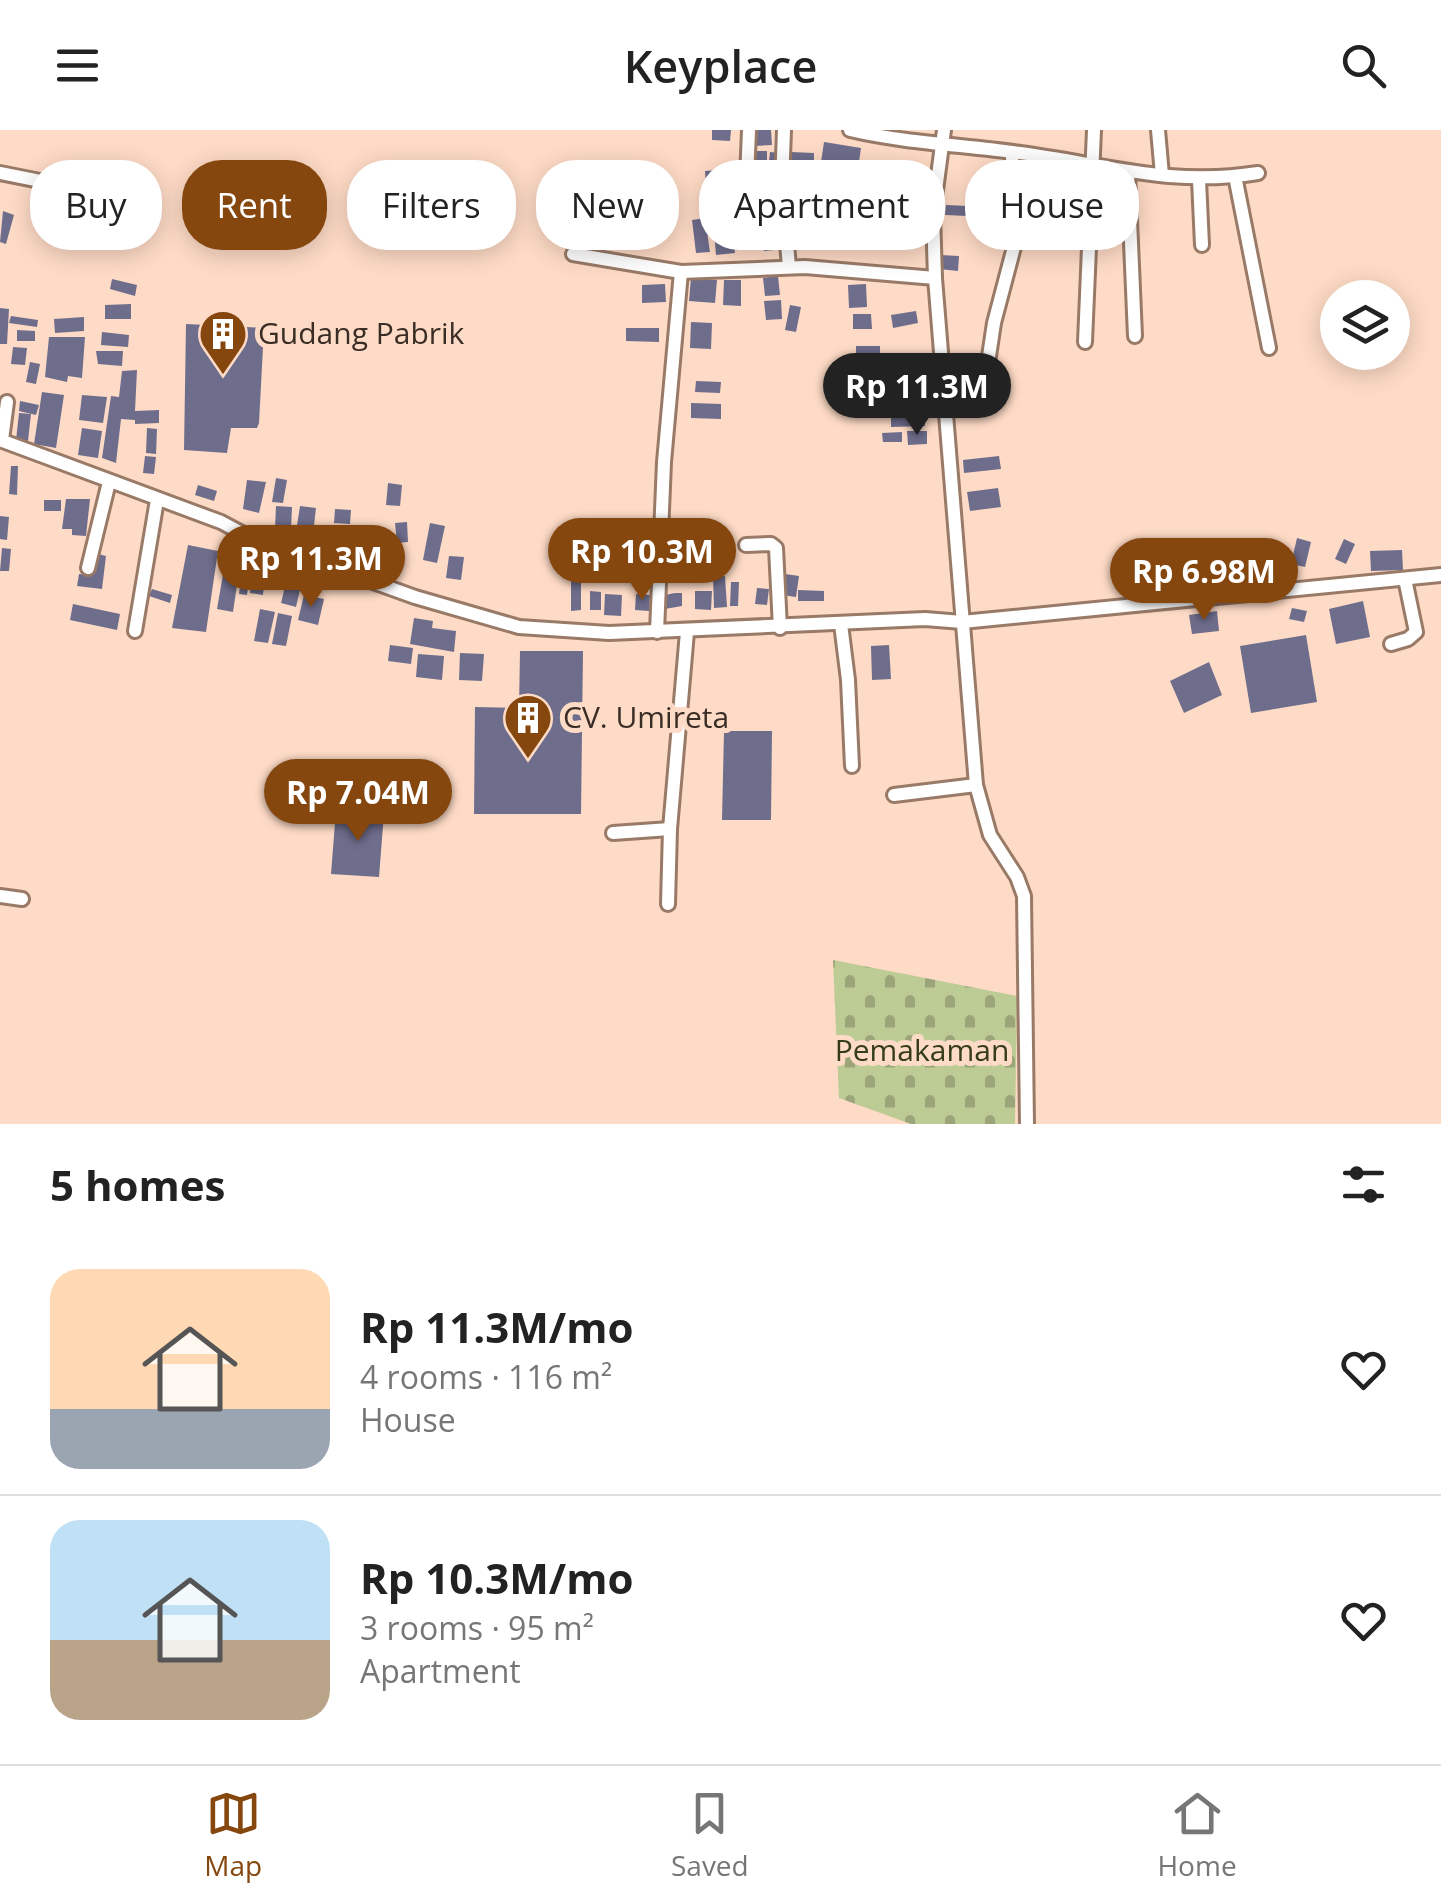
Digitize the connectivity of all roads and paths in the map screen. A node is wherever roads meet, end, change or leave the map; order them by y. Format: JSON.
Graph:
{"nodes":[{"id":1,"x":748,"y":130,"type":"edge"},
{"id":2,"x":784,"y":130,"type":"edge"},
{"id":3,"x":850,"y":130,"type":"edge"},
{"id":4,"x":944,"y":130,"type":"edge"},
{"id":5,"x":1094,"y":130,"type":"edge"},
{"id":6,"x":1158,"y":130,"type":"edge"},
{"id":7,"x":940,"y":145,"type":"junction"},
{"id":8,"x":1012,"y":152,"type":"junction"},
{"id":9,"x":747,"y":160,"type":"edge"},
{"id":10,"x":783,"y":160,"type":"edge"},
{"id":11,"x":1055,"y":160,"type":"edge"},
{"id":12,"x":1092,"y":160,"type":"edge"},
{"id":13,"x":1258,"y":172,"type":"dead end"},
{"id":14,"x":0,"y":174,"type":"edge"},
{"id":15,"x":1139,"y":174,"type":"edge"},
{"id":16,"x":1162,"y":175,"type":"junction"},
{"id":17,"x":1235,"y":176,"type":"junction"},
{"id":18,"x":30,"y":180,"type":"edge"},
{"id":19,"x":1199,"y":180,"type":"junction"},
{"id":20,"x":1202,"y":245,"type":"dead end"},
{"id":21,"x":788,"y":250,"type":"edge"},
{"id":22,"x":1089,"y":250,"type":"edge"},
{"id":23,"x":1131,"y":250,"type":"edge"},
{"id":24,"x":573,"y":254,"type":"dead end"},
{"id":25,"x":789,"y":268,"type":"junction"},
{"id":26,"x":681,"y":272,"type":"junction"},
{"id":27,"x":934,"y":278,"type":"junction"},
{"id":28,"x":1135,"y":336,"type":"dead end"},
{"id":29,"x":1085,"y":342,"type":"dead end"},
{"id":30,"x":1269,"y":348,"type":"dead end"},
{"id":31,"x":988,"y":362,"type":"dead end"},
{"id":32,"x":7,"y":402,"type":"dead end"},
{"id":33,"x":1,"y":440,"type":"edge"},
{"id":34,"x":109,"y":482,"type":"junction"},
{"id":35,"x":157,"y":500,"type":"junction"},
{"id":36,"x":746,"y":545,"type":"dead end"},
{"id":37,"x":88,"y":568,"type":"dead end"},
{"id":38,"x":1441,"y":575,"type":"edge"},
{"id":39,"x":1405,"y":579,"type":"junction"},
{"id":40,"x":962,"y":622,"type":"junction"},
{"id":41,"x":840,"y":624,"type":"junction"},
{"id":42,"x":780,"y":628,"type":"junction"},
{"id":43,"x":136,"y":631,"type":"dead end"},
{"id":44,"x":658,"y":632,"type":"junction"},
{"id":45,"x":688,"y":632,"type":"junction"},
{"id":46,"x":1392,"y":644,"type":"dead end"},
{"id":47,"x":852,"y":766,"type":"dead end"},
{"id":48,"x":976,"y":784,"type":"junction"},
{"id":49,"x":894,"y":795,"type":"dead end"},
{"id":50,"x":670,"y":829,"type":"junction"},
{"id":51,"x":614,"y":832,"type":"dead end"},
{"id":52,"x":0,"y":896,"type":"edge"},
{"id":53,"x":22,"y":899,"type":"dead end"},
{"id":54,"x":668,"y":904,"type":"dead end"},
{"id":55,"x":1027,"y":1124,"type":"edge"}],
"edges":[{"from":1,"to":9,"type":"street"},
{"from":2,"to":10,"type":"street"},
{"from":3,"to":7,"type":"street"},
{"from":4,"to":7,"type":"street"},
{"from":5,"to":12,"type":"street"},
{"from":6,"to":16,"type":"street"},
{"from":7,"to":8,"type":"street"},
{"from":7,"to":27,"type":"street"},
{"from":8,"to":11,"type":"street"},
{"from":8,"to":31,"type":"street"},
{"from":13,"to":17,"type":"street"},
{"from":14,"to":18,"type":"street"},
{"from":15,"to":16,"type":"street"},
{"from":16,"to":19,"type":"street"},
{"from":17,"to":19,"type":"street"},
{"from":17,"to":30,"type":"street"},
{"from":19,"to":20,"type":"street"},
{"from":21,"to":25,"type":"street"},
{"from":22,"to":29,"type":"street"},
{"from":23,"to":28,"type":"street"},
{"from":24,"to":26,"type":"street"},
{"from":25,"to":26,"type":"street"},
{"from":25,"to":27,"type":"street"},
{"from":26,"to":44,"type":"street"},
{"from":27,"to":40,"type":"street"},
{"from":32,"to":33,"type":"street"},
{"from":33,"to":34,"type":"street"},
{"from":34,"to":35,"type":"street"},
{"from":34,"to":37,"type":"street"},
{"from":35,"to":43,"type":"street"},
{"from":35,"to":44,"type":"street"},
{"from":36,"to":42,"type":"street"},
{"from":38,"to":39,"type":"street"},
{"from":39,"to":40,"type":"street"},
{"from":39,"to":46,"type":"street"},
{"from":40,"to":41,"type":"street"},
{"from":40,"to":48,"type":"street"},
{"from":41,"to":42,"type":"street"},
{"from":41,"to":47,"type":"street"},
{"from":42,"to":45,"type":"street"},
{"from":44,"to":45,"type":"street"},
{"from":45,"to":50,"type":"street"},
{"from":48,"to":49,"type":"street"},
{"from":48,"to":55,"type":"street"},
{"from":50,"to":51,"type":"street"},
{"from":50,"to":54,"type":"street"},
{"from":52,"to":53,"type":"street"}]}
